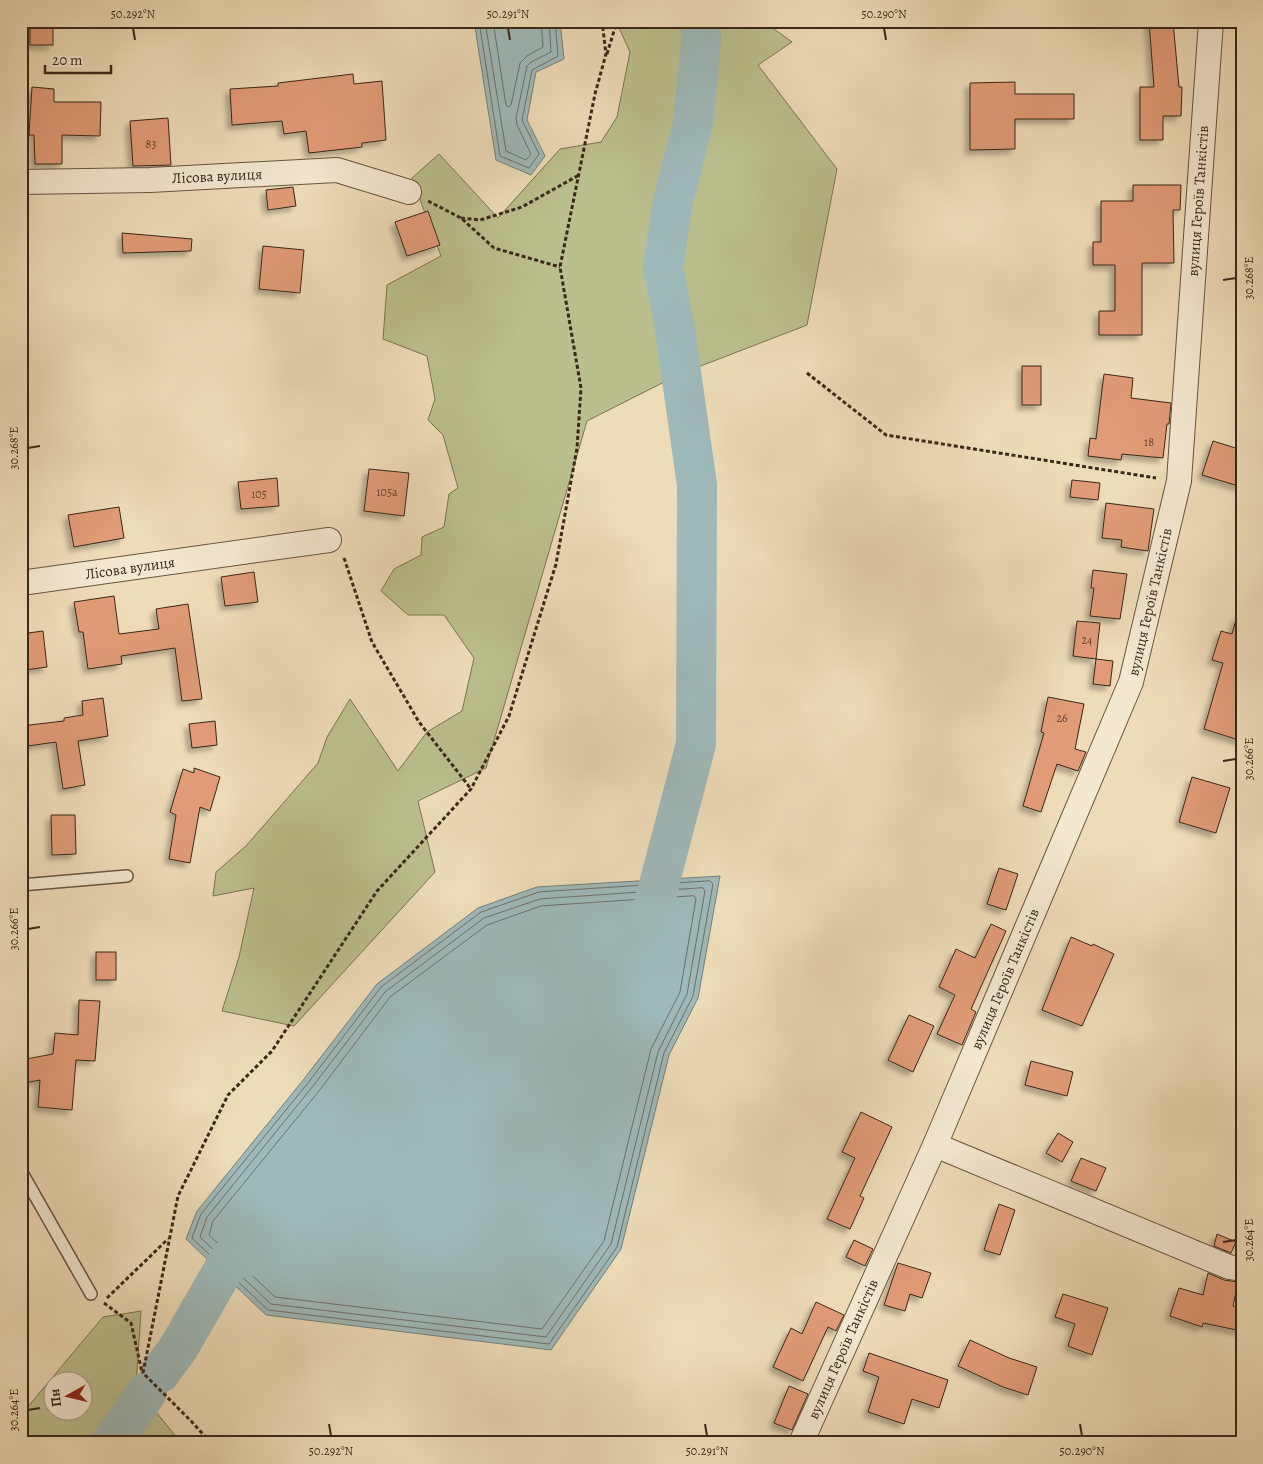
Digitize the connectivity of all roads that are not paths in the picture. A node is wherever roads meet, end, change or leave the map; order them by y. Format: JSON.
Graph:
{"nodes":[{"id":1,"x":1211,"y":21,"type":"edge"},
{"id":2,"x":21,"y":182,"type":"edge"},
{"id":3,"x":409,"y":192,"type":"road end"},
{"id":4,"x":329,"y":540,"type":"road end"},
{"id":5,"x":21,"y":583,"type":"edge"},
{"id":6,"x":127,"y":876,"type":"dead end"},
{"id":7,"x":21,"y":885,"type":"edge"},
{"id":8,"x":935,"y":1145,"type":"junction"},
{"id":9,"x":21,"y":1170,"type":"edge"},
{"id":10,"x":1242,"y":1269,"type":"edge"},
{"id":11,"x":91,"y":1294,"type":"dead end"},
{"id":12,"x":801,"y":1443,"type":"edge"}],
"edges":[{"from":1,"to":8,"type":"street","name":"вулиця Героїв Танкістів"},
{"from":2,"to":3,"type":"street","name":"Лісова вулиця"},
{"from":4,"to":5,"type":"street","name":"Лісова вулиця"},
{"from":6,"to":7,"type":"lane"},
{"from":8,"to":10,"type":"street"},
{"from":8,"to":12,"type":"street","name":"вулиця Героїв Танкістів"},
{"from":9,"to":11,"type":"lane"}]}
